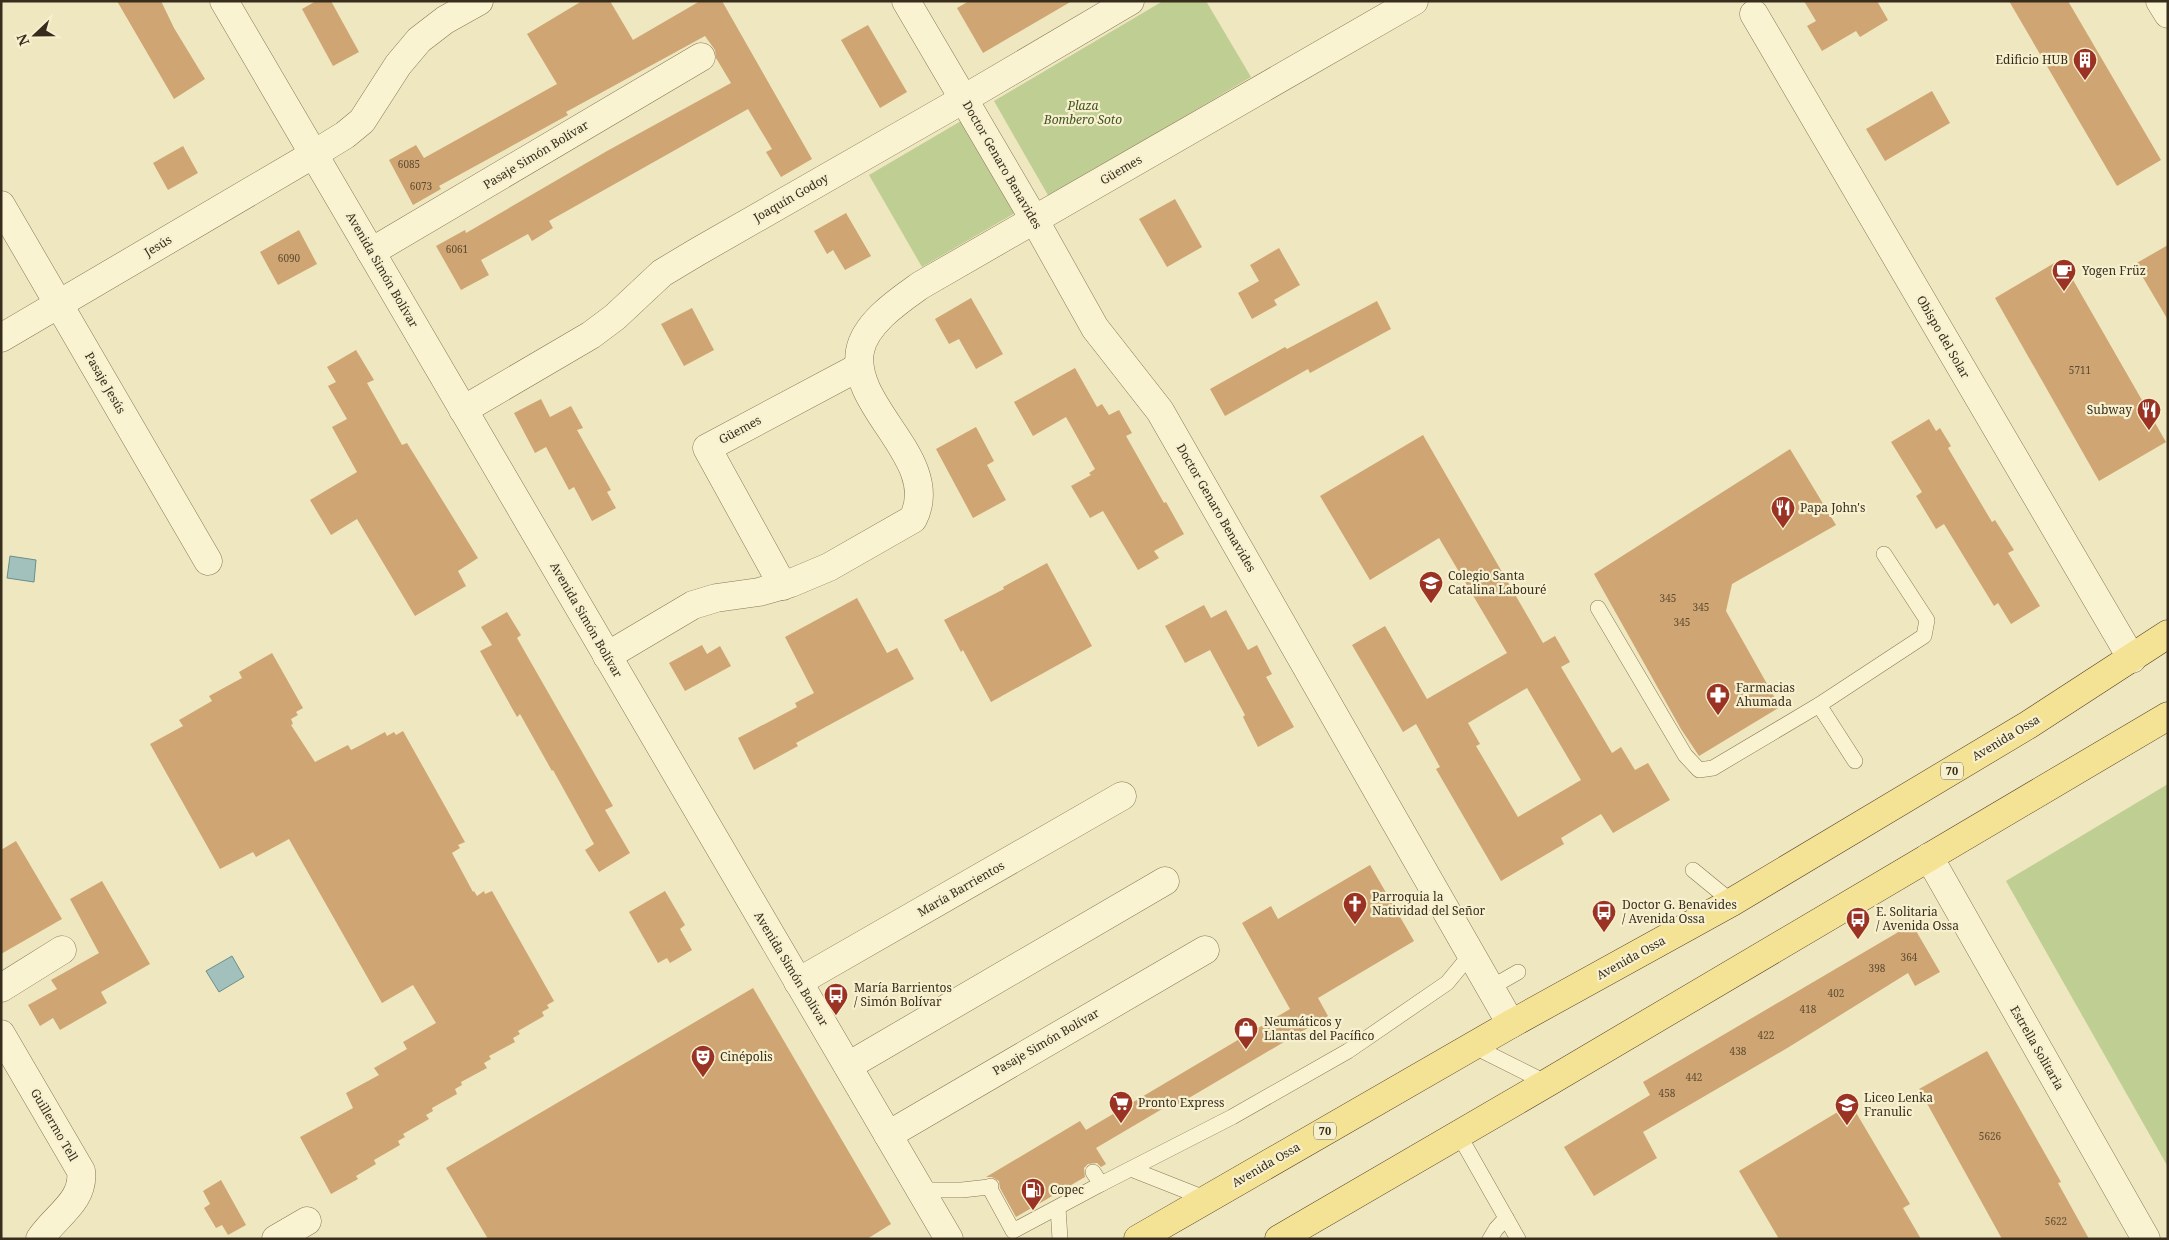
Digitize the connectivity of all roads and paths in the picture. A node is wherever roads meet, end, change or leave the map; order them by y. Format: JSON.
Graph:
{"nodes":[{"id":1,"x":224,"y":1,"type":"edge"},
{"id":2,"x":479,"y":1,"type":"edge"},
{"id":3,"x":906,"y":1,"type":"edge"},
{"id":4,"x":1130,"y":1,"type":"edge"},
{"id":5,"x":1414,"y":1,"type":"edge"},
{"id":6,"x":2160,"y":1,"type":"edge"},
{"id":7,"x":1754,"y":14,"type":"dead end"},
{"id":8,"x":2168,"y":14,"type":"edge"},
{"id":9,"x":701,"y":57,"type":"dead end"},
{"id":10,"x":964,"y":99,"type":"junction"},
{"id":11,"x":314,"y":154,"type":"junction"},
{"id":12,"x":1,"y":205,"type":"edge"},
{"id":13,"x":1034,"y":220,"type":"junction"},
{"id":14,"x":371,"y":252,"type":"junction"},
{"id":15,"x":59,"y":305,"type":"junction"},
{"id":16,"x":1,"y":338,"type":"edge"},
{"id":17,"x":859,"y":367,"type":"junction"},
{"id":18,"x":463,"y":410,"type":"junction"},
{"id":19,"x":1884,"y":554,"type":"dead end"},
{"id":20,"x":208,"y":561,"type":"dead end"},
{"id":21,"x":782,"y":586,"type":"junction"},
{"id":22,"x":1598,"y":608,"type":"dead end"},
{"id":23,"x":2168,"y":634,"type":"edge"},
{"id":24,"x":607,"y":656,"type":"junction"},
{"id":25,"x":2132,"y":659,"type":"junction"},
{"id":26,"x":1819,"y":705,"type":"junction"},
{"id":27,"x":2168,"y":716,"type":"edge"},
{"id":28,"x":1855,"y":761,"type":"dead end"},
{"id":29,"x":1122,"y":796,"type":"dead end"},
{"id":30,"x":1929,"y":857,"type":"junction"},
{"id":31,"x":1693,"y":870,"type":"dead end"},
{"id":32,"x":1165,"y":881,"type":"dead end"},
{"id":33,"x":1732,"y":902,"type":"junction"},
{"id":34,"x":62,"y":950,"type":"dead end"},
{"id":35,"x":1205,"y":950,"type":"dead end"},
{"id":36,"x":1471,"y":954,"type":"junction"},
{"id":37,"x":1518,"y":972,"type":"dead end"},
{"id":38,"x":798,"y":982,"type":"junction"},
{"id":39,"x":1,"y":988,"type":"edge"},
{"id":40,"x":1490,"y":988,"type":"junction"},
{"id":41,"x":1511,"y":1024,"type":"junction"},
{"id":42,"x":1,"y":1034,"type":"edge"},
{"id":43,"x":1474,"y":1046,"type":"junction"},
{"id":44,"x":848,"y":1066,"type":"junction"},
{"id":45,"x":1547,"y":1083,"type":"junction"},
{"id":46,"x":888,"y":1135,"type":"junction"},
{"id":47,"x":1459,"y":1135,"type":"junction"},
{"id":48,"x":1131,"y":1169,"type":"junction"},
{"id":49,"x":920,"y":1190,"type":"junction"},
{"id":50,"x":1207,"y":1199,"type":"junction"},
{"id":51,"x":1058,"y":1208,"type":"junction"},
{"id":52,"x":1506,"y":1218,"type":"junction"},
{"id":53,"x":307,"y":1221,"type":"dead end"},
{"id":54,"x":1008,"y":1235,"type":"edge"},
{"id":55,"x":40,"y":1239,"type":"edge"},
{"id":56,"x":276,"y":1239,"type":"edge"},
{"id":57,"x":948,"y":1239,"type":"edge"},
{"id":58,"x":1060,"y":1239,"type":"edge"},
{"id":59,"x":1138,"y":1239,"type":"edge"},
{"id":60,"x":1279,"y":1239,"type":"edge"},
{"id":61,"x":1490,"y":1239,"type":"edge"},
{"id":62,"x":1518,"y":1239,"type":"edge"},
{"id":63,"x":2146,"y":1239,"type":"edge"}],
"edges":[{"from":1,"to":11,"type":"street","name":"Avenida Simón Bolívar"},
{"from":2,"to":11,"type":"street","name":"Jesús"},
{"from":3,"to":10,"type":"street","name":"Doctor Genaro Benavides"},
{"from":4,"to":10,"type":"street","name":"Joaquín Godoy"},
{"from":5,"to":13,"type":"street","name":"Güemes"},
{"from":6,"to":8,"type":"street"},
{"from":7,"to":25,"type":"street","name":"Obispo del Solar"},
{"from":9,"to":14,"type":"street","name":"Pasaje Simón Bolívar"},
{"from":10,"to":13,"type":"street","name":"Doctor Genaro Benavides"},
{"from":10,"to":18,"type":"street","name":"Joaquín Godoy"},
{"from":11,"to":14,"type":"street","name":"Avenida Simón Bolívar"},
{"from":11,"to":15,"type":"street","name":"Jesús"},
{"from":12,"to":15,"type":"street","name":"Pasaje Jesús"},
{"from":13,"to":17,"type":"street","name":"Güemes"},
{"from":13,"to":36,"type":"street","name":"Doctor Genaro Benavides"},
{"from":14,"to":18,"type":"street","name":"Avenida Simón Bolívar"},
{"from":15,"to":16,"type":"street","name":"Jesús"},
{"from":15,"to":20,"type":"street","name":"Pasaje Jesús"},
{"from":17,"to":21,"type":"street","name":"Güemes"},
{"from":17,"to":21,"type":"street","name":"Güemes"},
{"from":18,"to":24,"type":"street","name":"Avenida Simón Bolívar"},
{"from":19,"to":26,"type":"lane"},
{"from":21,"to":24,"type":"street","name":"Güemes"},
{"from":22,"to":26,"type":"lane"},
{"from":23,"to":25,"type":"main road","name":"Avenida Ossa","number":"70"},
{"from":24,"to":38,"type":"street","name":"Avenida Simón Bolívar"},
{"from":25,"to":33,"type":"main road","name":"Avenida Ossa","number":"70"},
{"from":26,"to":28,"type":"lane"},
{"from":27,"to":30,"type":"main road"},
{"from":29,"to":38,"type":"street","name":"María Barrientos"},
{"from":30,"to":45,"type":"main road"},
{"from":30,"to":63,"type":"street","name":"Estrella Solitaria"},
{"from":31,"to":33,"type":"lane"},
{"from":32,"to":44,"type":"street"},
{"from":33,"to":41,"type":"main road","name":"Avenida Ossa","number":"70"},
{"from":34,"to":39,"type":"street"},
{"from":35,"to":46,"type":"street","name":"Pasaje Simón Bolívar"},
{"from":36,"to":40,"type":"street","name":"Doctor Genaro Benavides"},
{"from":36,"to":48,"type":"lane"},
{"from":37,"to":40,"type":"lane"},
{"from":38,"to":44,"type":"street","name":"Avenida Simón Bolívar"},
{"from":40,"to":41,"type":"street","name":"Doctor Genaro Benavides"},
{"from":41,"to":43,"type":"main road","name":"Avenida Ossa","number":"70"},
{"from":42,"to":55,"type":"street","name":"Guillermo Tell"},
{"from":43,"to":45,"type":"lane"},
{"from":43,"to":50,"type":"main road","name":"Avenida Ossa","number":"70"},
{"from":44,"to":46,"type":"street","name":"Avenida Simón Bolívar"},
{"from":45,"to":47,"type":"main road"},
{"from":46,"to":49,"type":"street","name":"Avenida Simón Bolívar"},
{"from":47,"to":52,"type":"lane"},
{"from":47,"to":60,"type":"main road"},
{"from":48,"to":50,"type":"lane"},
{"from":48,"to":51,"type":"lane"},
{"from":49,"to":54,"type":"lane"},
{"from":49,"to":57,"type":"street","name":"Avenida Simón Bolívar"},
{"from":50,"to":59,"type":"main road","name":"Avenida Ossa","number":"70"},
{"from":51,"to":54,"type":"lane"},
{"from":51,"to":58,"type":"lane"},
{"from":52,"to":61,"type":"lane"},
{"from":52,"to":62,"type":"lane"},
{"from":53,"to":56,"type":"street"}]}
